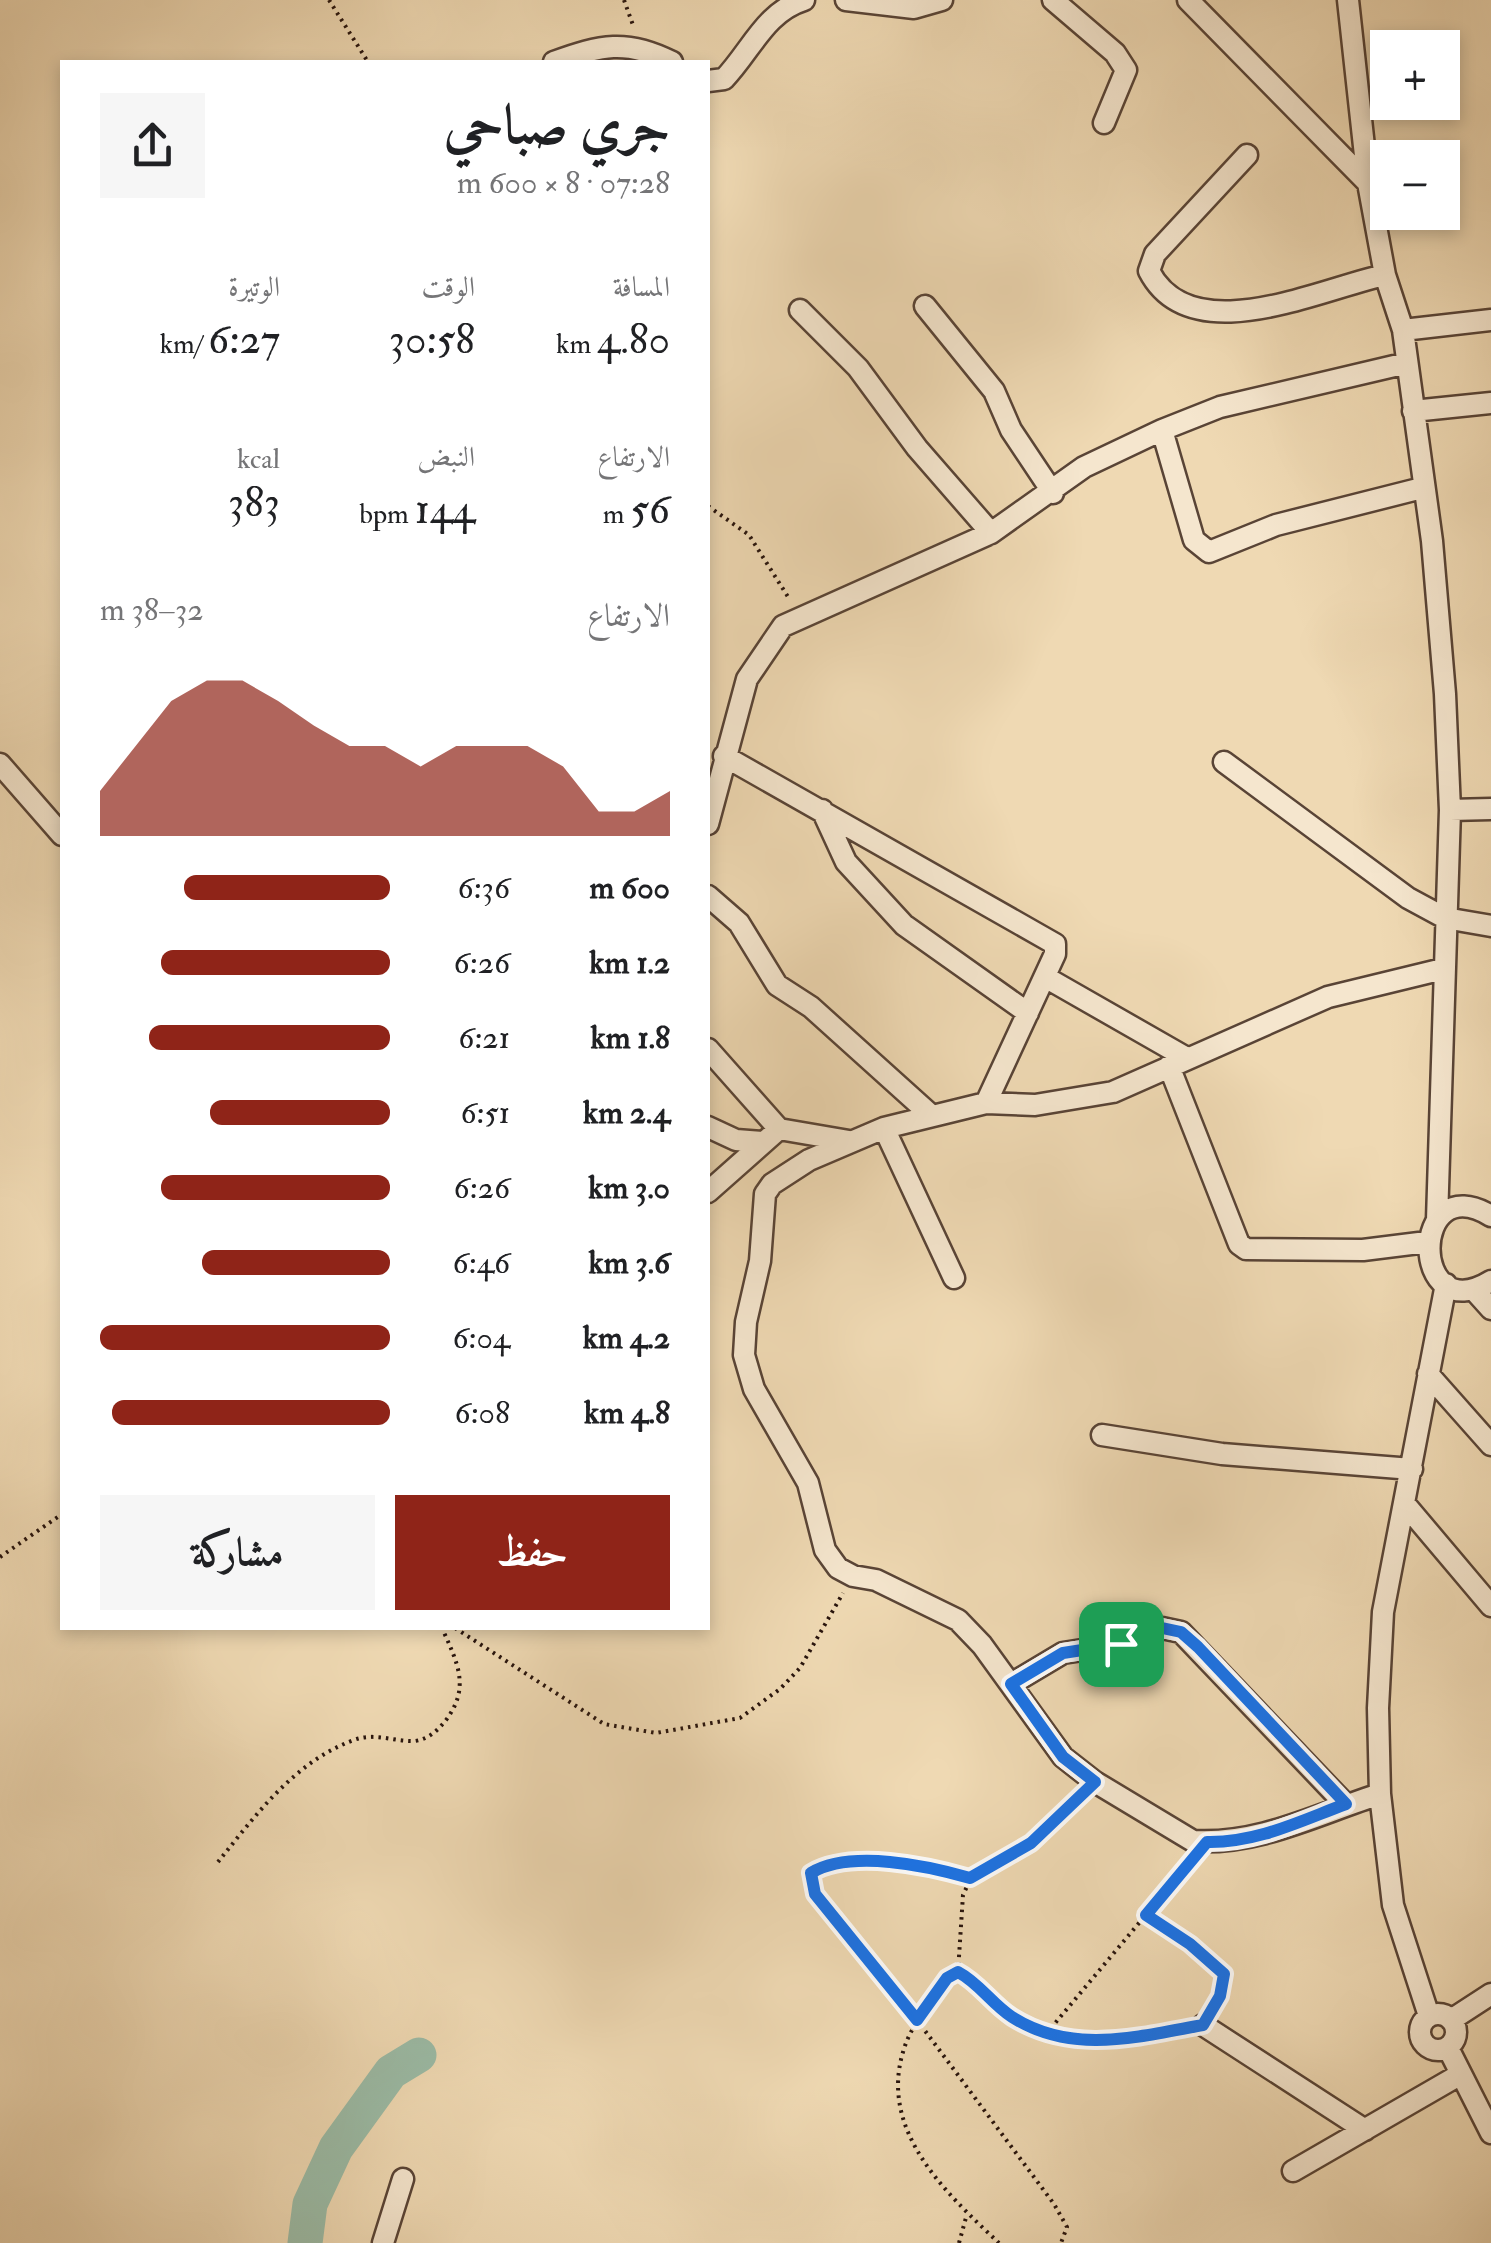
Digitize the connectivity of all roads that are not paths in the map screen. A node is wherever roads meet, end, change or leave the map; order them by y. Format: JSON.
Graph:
{"nodes":[{"id":1,"x":804,"y":0,"type":"edge"},
{"id":2,"x":846,"y":0,"type":"edge"},
{"id":3,"x":942,"y":0,"type":"edge"},
{"id":4,"x":1053,"y":0,"type":"edge"},
{"id":5,"x":1188,"y":0,"type":"edge"},
{"id":6,"x":1348,"y":0,"type":"edge"},
{"id":7,"x":559,"y":60,"type":"edge"},
{"id":8,"x":668,"y":60,"type":"edge"},
{"id":9,"x":710,"y":81,"type":"edge"},
{"id":10,"x":1104,"y":124,"type":"dead end"},
{"id":11,"x":1247,"y":156,"type":"dead end"},
{"id":12,"x":1368,"y":183,"type":"junction"},
{"id":13,"x":1385,"y":275,"type":"junction"},
{"id":14,"x":925,"y":306,"type":"dead end"},
{"id":15,"x":800,"y":310,"type":"dead end"},
{"id":16,"x":1491,"y":320,"type":"edge"},
{"id":17,"x":1403,"y":330,"type":"junction"},
{"id":18,"x":1408,"y":363,"type":"junction"},
{"id":19,"x":1491,"y":402,"type":"edge"},
{"id":20,"x":1413,"y":411,"type":"junction"},
{"id":21,"x":1162,"y":430,"type":"junction"},
{"id":22,"x":1422,"y":488,"type":"junction"},
{"id":23,"x":1052,"y":493,"type":"junction"},
{"id":24,"x":991,"y":533,"type":"junction"},
{"id":25,"x":724,"y":756,"type":"junction"},
{"id":26,"x":1224,"y":762,"type":"dead end"},
{"id":27,"x":0,"y":764,"type":"edge"},
{"id":28,"x":822,"y":810,"type":"junction"},
{"id":29,"x":1450,"y":810,"type":"junction"},
{"id":30,"x":1491,"y":810,"type":"edge"},
{"id":31,"x":710,"y":816,"type":"edge"},
{"id":32,"x":60,"y":833,"type":"edge"},
{"id":33,"x":710,"y":898,"type":"edge"},
{"id":34,"x":1444,"y":918,"type":"junction"},
{"id":35,"x":1491,"y":926,"type":"edge"},
{"id":36,"x":1444,"y":969,"type":"junction"},
{"id":37,"x":1045,"y":978,"type":"junction"},
{"id":38,"x":1028,"y":1013,"type":"junction"},
{"id":39,"x":710,"y":1052,"type":"edge"},
{"id":40,"x":1177,"y":1062,"type":"junction"},
{"id":41,"x":986,"y":1104,"type":"junction"},
{"id":42,"x":932,"y":1116,"type":"junction"},
{"id":43,"x":710,"y":1128,"type":"edge"},
{"id":44,"x":884,"y":1128,"type":"junction"},
{"id":45,"x":770,"y":1136,"type":"junction"},
{"id":46,"x":849,"y":1141,"type":"junction"},
{"id":47,"x":710,"y":1190,"type":"edge"},
{"id":48,"x":1491,"y":1216,"type":"edge"},
{"id":49,"x":1438,"y":1220,"type":"junction"},
{"id":50,"x":1426,"y":1242,"type":"junction"},
{"id":51,"x":954,"y":1278,"type":"dead end"},
{"id":52,"x":1446,"y":1284,"type":"junction"},
{"id":53,"x":1482,"y":1285,"type":"edge"},
{"id":54,"x":1491,"y":1308,"type":"edge"},
{"id":55,"x":1428,"y":1374,"type":"junction"},
{"id":56,"x":1102,"y":1435,"type":"dead end"},
{"id":57,"x":1491,"y":1445,"type":"edge"},
{"id":58,"x":1412,"y":1469,"type":"junction"},
{"id":59,"x":1404,"y":1502,"type":"junction"},
{"id":60,"x":1491,"y":1606,"type":"edge"},
{"id":61,"x":1011,"y":1684,"type":"junction"},
{"id":62,"x":1380,"y":1794,"type":"junction"},
{"id":63,"x":1346,"y":1804,"type":"junction"},
{"id":64,"x":1491,"y":1994,"type":"edge"},
{"id":65,"x":1429,"y":2016,"type":"junction"},
{"id":66,"x":1451,"y":2020,"type":"junction"},
{"id":67,"x":1203,"y":2025,"type":"road end"},
{"id":68,"x":1448,"y":2048,"type":"junction"},
{"id":69,"x":1461,"y":2074,"type":"junction"},
{"id":70,"x":1364,"y":2130,"type":"junction"},
{"id":71,"x":1491,"y":2133,"type":"edge"},
{"id":72,"x":1293,"y":2171,"type":"dead end"},
{"id":73,"x":404,"y":2178,"type":"dead end"},
{"id":74,"x":383,"y":2243,"type":"edge"}],
"edges":[{"from":1,"to":9,"type":"street"},
{"from":2,"to":3,"type":"street"},
{"from":4,"to":10,"type":"street"},
{"from":5,"to":12,"type":"street"},
{"from":6,"to":12,"type":"street"},
{"from":7,"to":8,"type":"street"},
{"from":11,"to":13,"type":"street"},
{"from":12,"to":13,"type":"street"},
{"from":13,"to":17,"type":"street"},
{"from":14,"to":23,"type":"street"},
{"from":15,"to":24,"type":"street"},
{"from":16,"to":17,"type":"street"},
{"from":17,"to":18,"type":"street"},
{"from":18,"to":20,"type":"street"},
{"from":18,"to":21,"type":"street"},
{"from":19,"to":20,"type":"street"},
{"from":20,"to":22,"type":"street"},
{"from":21,"to":22,"type":"street"},
{"from":21,"to":23,"type":"street"},
{"from":22,"to":29,"type":"street"},
{"from":23,"to":24,"type":"street"},
{"from":24,"to":25,"type":"street"},
{"from":25,"to":28,"type":"street"},
{"from":25,"to":31,"type":"street"},
{"from":26,"to":34,"type":"street"},
{"from":27,"to":32,"type":"street"},
{"from":28,"to":37,"type":"street"},
{"from":28,"to":38,"type":"street"},
{"from":29,"to":30,"type":"street"},
{"from":29,"to":34,"type":"street"},
{"from":33,"to":42,"type":"street"},
{"from":34,"to":35,"type":"street"},
{"from":34,"to":36,"type":"street"},
{"from":36,"to":40,"type":"street"},
{"from":36,"to":49,"type":"street"},
{"from":37,"to":38,"type":"street"},
{"from":37,"to":40,"type":"street"},
{"from":38,"to":41,"type":"street"},
{"from":39,"to":45,"type":"street"},
{"from":40,"to":41,"type":"street"},
{"from":40,"to":50,"type":"street"},
{"from":41,"to":42,"type":"street"},
{"from":42,"to":44,"type":"street"},
{"from":43,"to":45,"type":"street"},
{"from":44,"to":46,"type":"street"},
{"from":44,"to":51,"type":"street"},
{"from":45,"to":46,"type":"street"},
{"from":45,"to":47,"type":"street"},
{"from":46,"to":61,"type":"street"},
{"from":48,"to":49,"type":"street"},
{"from":49,"to":50,"type":"street"},
{"from":50,"to":52,"type":"street"},
{"from":52,"to":53,"type":"street"},
{"from":52,"to":55,"type":"street"},
{"from":53,"to":54,"type":"street"},
{"from":55,"to":57,"type":"street"},
{"from":55,"to":58,"type":"street"},
{"from":56,"to":58,"type":"street"},
{"from":58,"to":59,"type":"street"},
{"from":59,"to":60,"type":"street"},
{"from":59,"to":62,"type":"street"},
{"from":61,"to":63,"type":"street"},
{"from":61,"to":63,"type":"street"},
{"from":62,"to":63,"type":"street"},
{"from":62,"to":65,"type":"street"},
{"from":64,"to":66,"type":"street"},
{"from":65,"to":66,"type":"street"},
{"from":65,"to":68,"type":"street"},
{"from":66,"to":68,"type":"street"},
{"from":67,"to":70,"type":"street"},
{"from":68,"to":69,"type":"street"},
{"from":69,"to":70,"type":"street"},
{"from":69,"to":71,"type":"street"},
{"from":70,"to":72,"type":"street"},
{"from":73,"to":74,"type":"street"}]}
